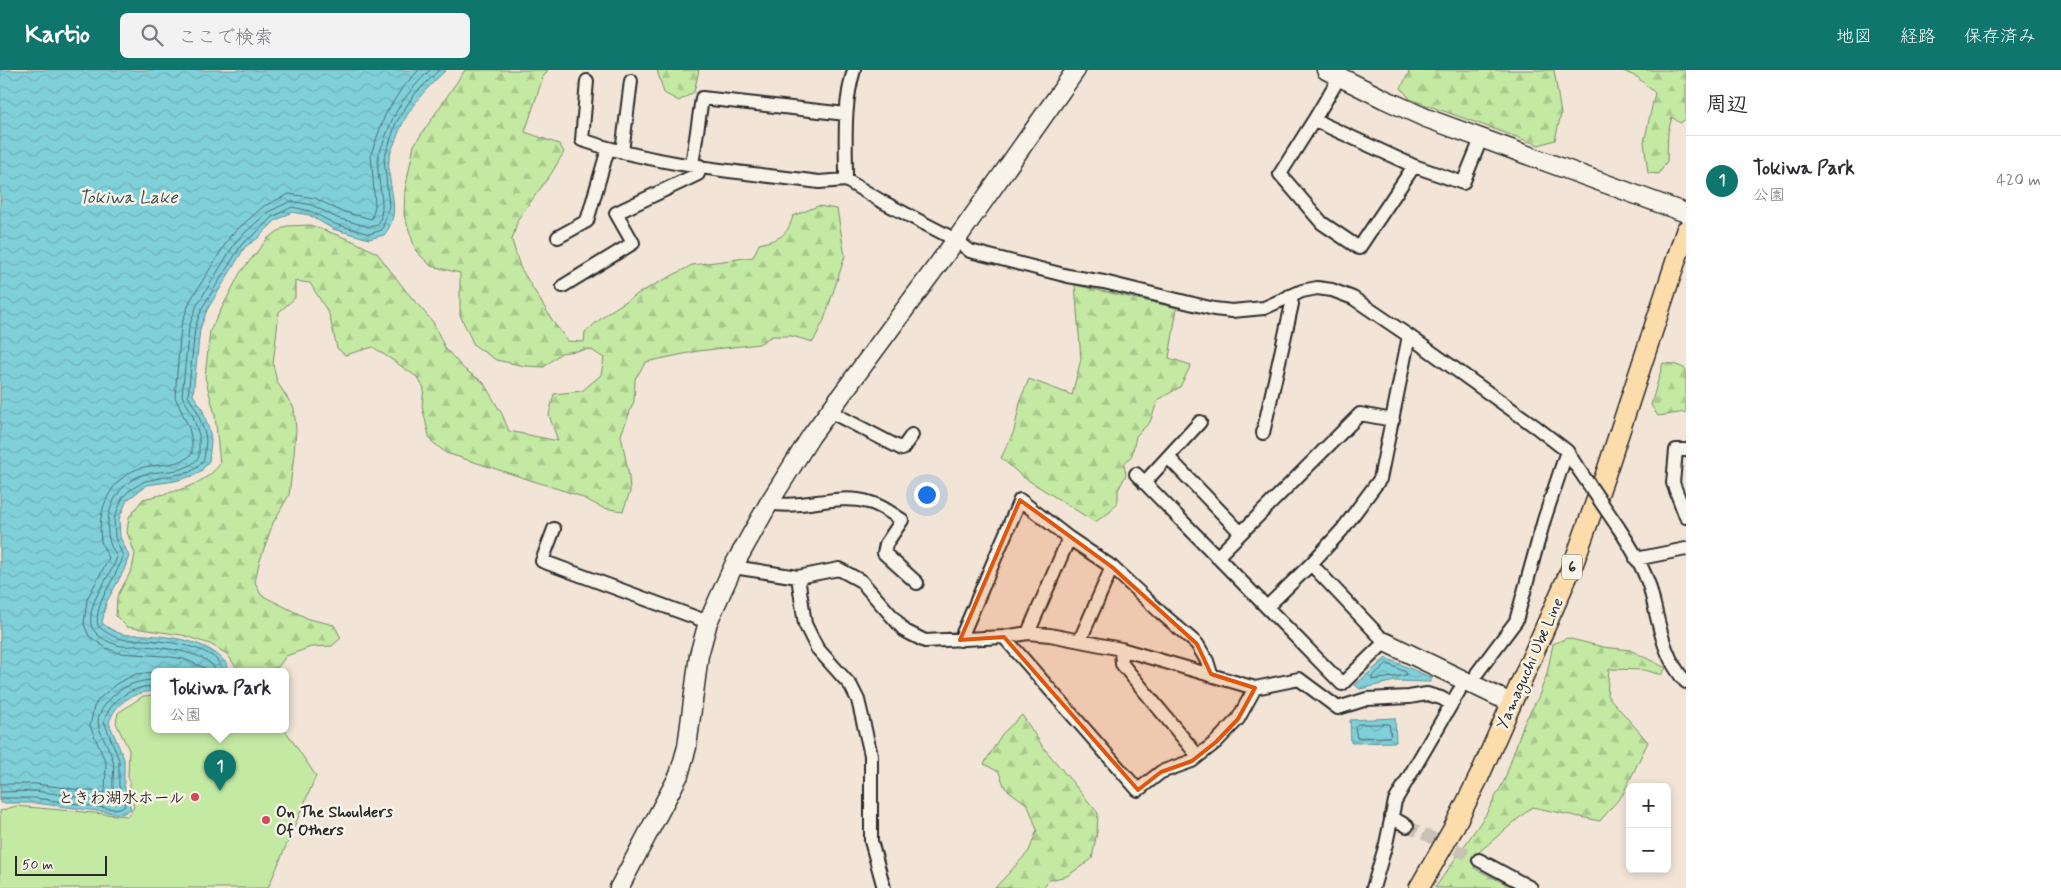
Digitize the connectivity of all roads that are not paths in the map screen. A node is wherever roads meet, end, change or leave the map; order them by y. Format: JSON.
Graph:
{"nodes":[{"id":1,"x":854,"y":70,"type":"edge"},
{"id":2,"x":1076,"y":70,"type":"edge"},
{"id":3,"x":1332,"y":74,"type":"edge"},
{"id":4,"x":587,"y":80,"type":"dead end"},
{"id":5,"x":631,"y":80,"type":"dead end"},
{"id":6,"x":846,"y":114,"type":"junction"},
{"id":7,"x":1314,"y":120,"type":"junction"},
{"id":8,"x":1481,"y":138,"type":"junction"},
{"id":9,"x":608,"y":149,"type":"junction"},
{"id":10,"x":622,"y":152,"type":"junction"},
{"id":11,"x":696,"y":166,"type":"junction"},
{"id":12,"x":1414,"y":166,"type":"junction"},
{"id":13,"x":846,"y":180,"type":"junction"},
{"id":14,"x":1686,"y":213,"type":"edge"},
{"id":15,"x":1686,"y":230,"type":"edge"},
{"id":16,"x":558,"y":237,"type":"dead end"},
{"id":17,"x":956,"y":240,"type":"junction"},
{"id":18,"x":563,"y":286,"type":"dead end"},
{"id":19,"x":1289,"y":296,"type":"junction"},
{"id":20,"x":1410,"y":336,"type":"junction"},
{"id":21,"x":829,"y":411,"type":"junction"},
{"id":22,"x":1393,"y":420,"type":"junction"},
{"id":23,"x":1200,"y":422,"type":"dead end"},
{"id":24,"x":1263,"y":433,"type":"dead end"},
{"id":25,"x":912,"y":435,"type":"dead end"},
{"id":26,"x":1686,"y":450,"type":"edge"},
{"id":27,"x":1567,"y":451,"type":"junction"},
{"id":28,"x":1168,"y":457,"type":"junction"},
{"id":29,"x":769,"y":503,"type":"junction"},
{"id":30,"x":1686,"y":517,"type":"edge"},
{"id":31,"x":554,"y":529,"type":"dead end"},
{"id":32,"x":1241,"y":534,"type":"junction"},
{"id":33,"x":1069,"y":538,"type":"junction"},
{"id":34,"x":1686,"y":549,"type":"edge"},
{"id":35,"x":1217,"y":557,"type":"junction"},
{"id":36,"x":1636,"y":559,"type":"junction"},
{"id":37,"x":1311,"y":564,"type":"junction"},
{"id":38,"x":1112,"y":566,"type":"junction"},
{"id":39,"x":733,"y":567,"type":"junction"},
{"id":40,"x":798,"y":577,"type":"junction"},
{"id":41,"x":917,"y":583,"type":"dead end"},
{"id":42,"x":1267,"y":607,"type":"junction"},
{"id":43,"x":708,"y":622,"type":"junction"},
{"id":44,"x":1028,"y":633,"type":"junction"},
{"id":45,"x":1004,"y":637,"type":"junction"},
{"id":46,"x":960,"y":640,"type":"junction"},
{"id":47,"x":1080,"y":640,"type":"junction"},
{"id":48,"x":1385,"y":642,"type":"junction"},
{"id":49,"x":1121,"y":649,"type":"junction"},
{"id":50,"x":1477,"y":672,"type":"dead end"},
{"id":51,"x":1211,"y":674,"type":"junction"},
{"id":52,"x":1686,"y":682,"type":"edge"},
{"id":53,"x":1255,"y":688,"type":"junction"},
{"id":54,"x":1459,"y":691,"type":"dead end"},
{"id":55,"x":1450,"y":703,"type":"junction"},
{"id":56,"x":1511,"y":703,"type":"junction"},
{"id":57,"x":1198,"y":756,"type":"junction"},
{"id":58,"x":1391,"y":817,"type":"junction"},
{"id":59,"x":1407,"y":826,"type":"tunnel mouth"},
{"id":60,"x":1479,"y":860,"type":"tunnel mouth"},
{"id":61,"x":619,"y":888,"type":"edge"},
{"id":62,"x":884,"y":888,"type":"edge"},
{"id":63,"x":1373,"y":888,"type":"edge"},
{"id":64,"x":1419,"y":888,"type":"edge"},
{"id":65,"x":1531,"y":888,"type":"edge"}],
"edges":[{"from":1,"to":6,"type":"street"},
{"from":2,"to":17,"type":"street"},
{"from":3,"to":7,"type":"street"},
{"from":3,"to":8,"type":"street"},
{"from":4,"to":9,"type":"street"},
{"from":5,"to":10,"type":"street"},
{"from":6,"to":11,"type":"street"},
{"from":6,"to":13,"type":"street"},
{"from":7,"to":12,"type":"street"},
{"from":7,"to":12,"type":"street"},
{"from":8,"to":12,"type":"street"},
{"from":8,"to":14,"type":"street"},
{"from":9,"to":10,"type":"street"},
{"from":9,"to":16,"type":"street"},
{"from":10,"to":11,"type":"street"},
{"from":11,"to":13,"type":"street"},
{"from":11,"to":18,"type":"street"},
{"from":13,"to":17,"type":"street"},
{"from":15,"to":56,"type":"main road","name":"Yamaguchi Ube Line","number":"6"},
{"from":17,"to":19,"type":"street"},
{"from":17,"to":21,"type":"street"},
{"from":19,"to":20,"type":"street"},
{"from":19,"to":24,"type":"street"},
{"from":20,"to":22,"type":"street"},
{"from":20,"to":27,"type":"street"},
{"from":21,"to":25,"type":"street"},
{"from":21,"to":29,"type":"street"},
{"from":22,"to":32,"type":"street"},
{"from":22,"to":37,"type":"street"},
{"from":23,"to":28,"type":"street"},
{"from":26,"to":30,"type":"street"},
{"from":27,"to":36,"type":"street","bridge":true},
{"from":27,"to":50,"type":"street"},
{"from":28,"to":32,"type":"street"},
{"from":28,"to":35,"type":"street"},
{"from":29,"to":39,"type":"street"},
{"from":29,"to":41,"type":"street"},
{"from":31,"to":43,"type":"street"},
{"from":32,"to":35,"type":"street"},
{"from":33,"to":38,"type":"street"},
{"from":33,"to":44,"type":"street"},
{"from":33,"to":46,"type":"street"},
{"from":34,"to":36,"type":"street"},
{"from":35,"to":42,"type":"street"},
{"from":36,"to":52,"type":"street"},
{"from":37,"to":42,"type":"street"},
{"from":37,"to":48,"type":"street"},
{"from":38,"to":47,"type":"street"},
{"from":38,"to":51,"type":"street"},
{"from":39,"to":40,"type":"street"},
{"from":39,"to":43,"type":"street"},
{"from":40,"to":46,"type":"street"},
{"from":40,"to":62,"type":"street"},
{"from":42,"to":48,"type":"street"},
{"from":43,"to":61,"type":"street"},
{"from":44,"to":45,"type":"street"},
{"from":44,"to":47,"type":"street"},
{"from":45,"to":46,"type":"street"},
{"from":45,"to":57,"type":"street"},
{"from":47,"to":49,"type":"street"},
{"from":48,"to":56,"type":"street"},
{"from":49,"to":51,"type":"street"},
{"from":49,"to":57,"type":"street"},
{"from":51,"to":53,"type":"street"},
{"from":53,"to":55,"type":"street"},
{"from":53,"to":57,"type":"street"},
{"from":54,"to":55,"type":"street"},
{"from":55,"to":58,"type":"street"},
{"from":56,"to":64,"type":"main road","name":"Yamaguchi Ube Line","number":"6"},
{"from":58,"to":59,"type":"street"},
{"from":58,"to":63,"type":"street"},
{"from":60,"to":65,"type":"street"}]}
